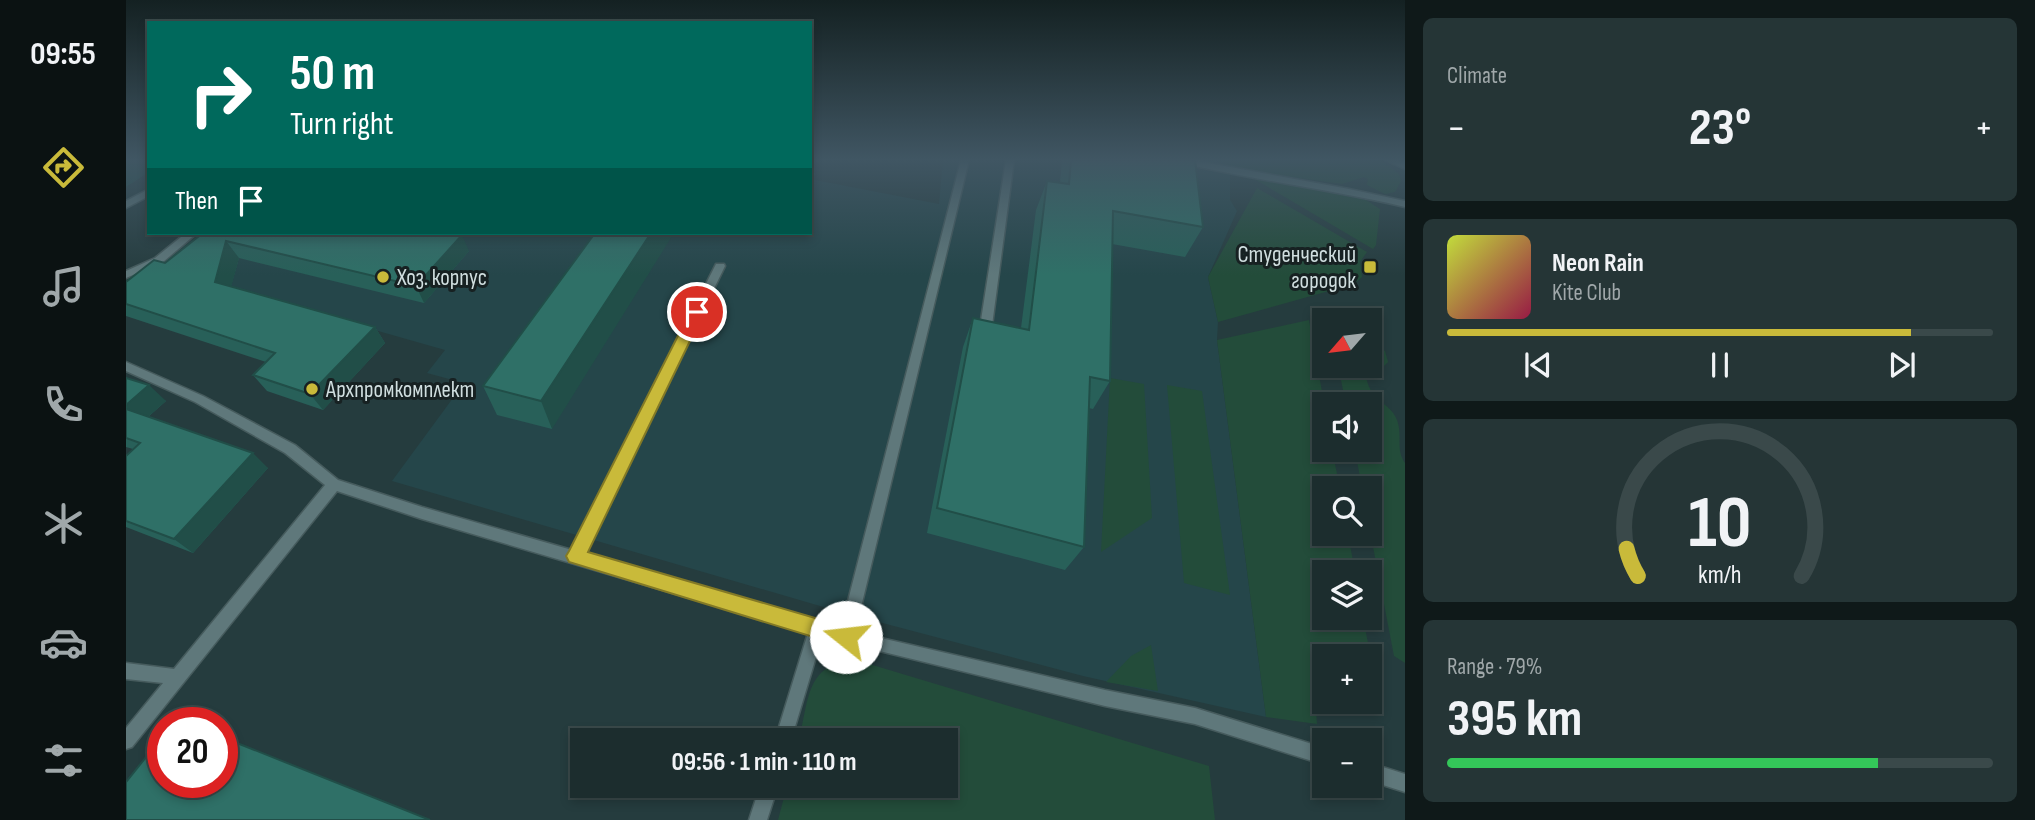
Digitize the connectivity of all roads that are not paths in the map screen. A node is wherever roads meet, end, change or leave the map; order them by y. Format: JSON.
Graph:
{"nodes":[{"id":1,"x":955,"y":198,"type":"edge"},
{"id":2,"x":1004,"y":198,"type":"edge"},
{"id":3,"x":1382,"y":198,"type":"edge"},
{"id":4,"x":1405,"y":204,"type":"edge"},
{"id":5,"x":190,"y":235,"type":"edge"},
{"id":6,"x":720,"y":266,"type":"dead end"},
{"id":7,"x":126,"y":275,"type":"edge"},
{"id":8,"x":985,"y":333,"type":"edge"},
{"id":9,"x":126,"y":366,"type":"edge"},
{"id":10,"x":334,"y":484,"type":"junction"},
{"id":11,"x":576,"y":556,"type":"junction"},
{"id":12,"x":817,"y":629,"type":"junction"},
{"id":13,"x":846,"y":637,"type":"junction"},
{"id":14,"x":126,"y":671,"type":"edge"},
{"id":15,"x":177,"y":677,"type":"junction"},
{"id":16,"x":787,"y":728,"type":"edge"},
{"id":17,"x":126,"y":741,"type":"edge"},
{"id":18,"x":1312,"y":753,"type":"edge"},
{"id":19,"x":1382,"y":776,"type":"edge"},
{"id":20,"x":1405,"y":783,"type":"edge"},
{"id":21,"x":765,"y":798,"type":"edge"},
{"id":22,"x":758,"y":820,"type":"edge"}],
"edges":[{"from":1,"to":13,"type":"lane"},
{"from":2,"to":8,"type":"lane"},
{"from":3,"to":4,"type":"lane"},
{"from":5,"to":7,"type":"lane"},
{"from":6,"to":11,"type":"lane"},
{"from":9,"to":10,"type":"lane"},
{"from":10,"to":11,"type":"lane"},
{"from":10,"to":15,"type":"lane"},
{"from":11,"to":12,"type":"lane"},
{"from":12,"to":13,"type":"lane"},
{"from":12,"to":16,"type":"lane"},
{"from":13,"to":18,"type":"lane"},
{"from":14,"to":15,"type":"lane"},
{"from":15,"to":17,"type":"lane"},
{"from":19,"to":20,"type":"lane"},
{"from":21,"to":22,"type":"lane"}]}
